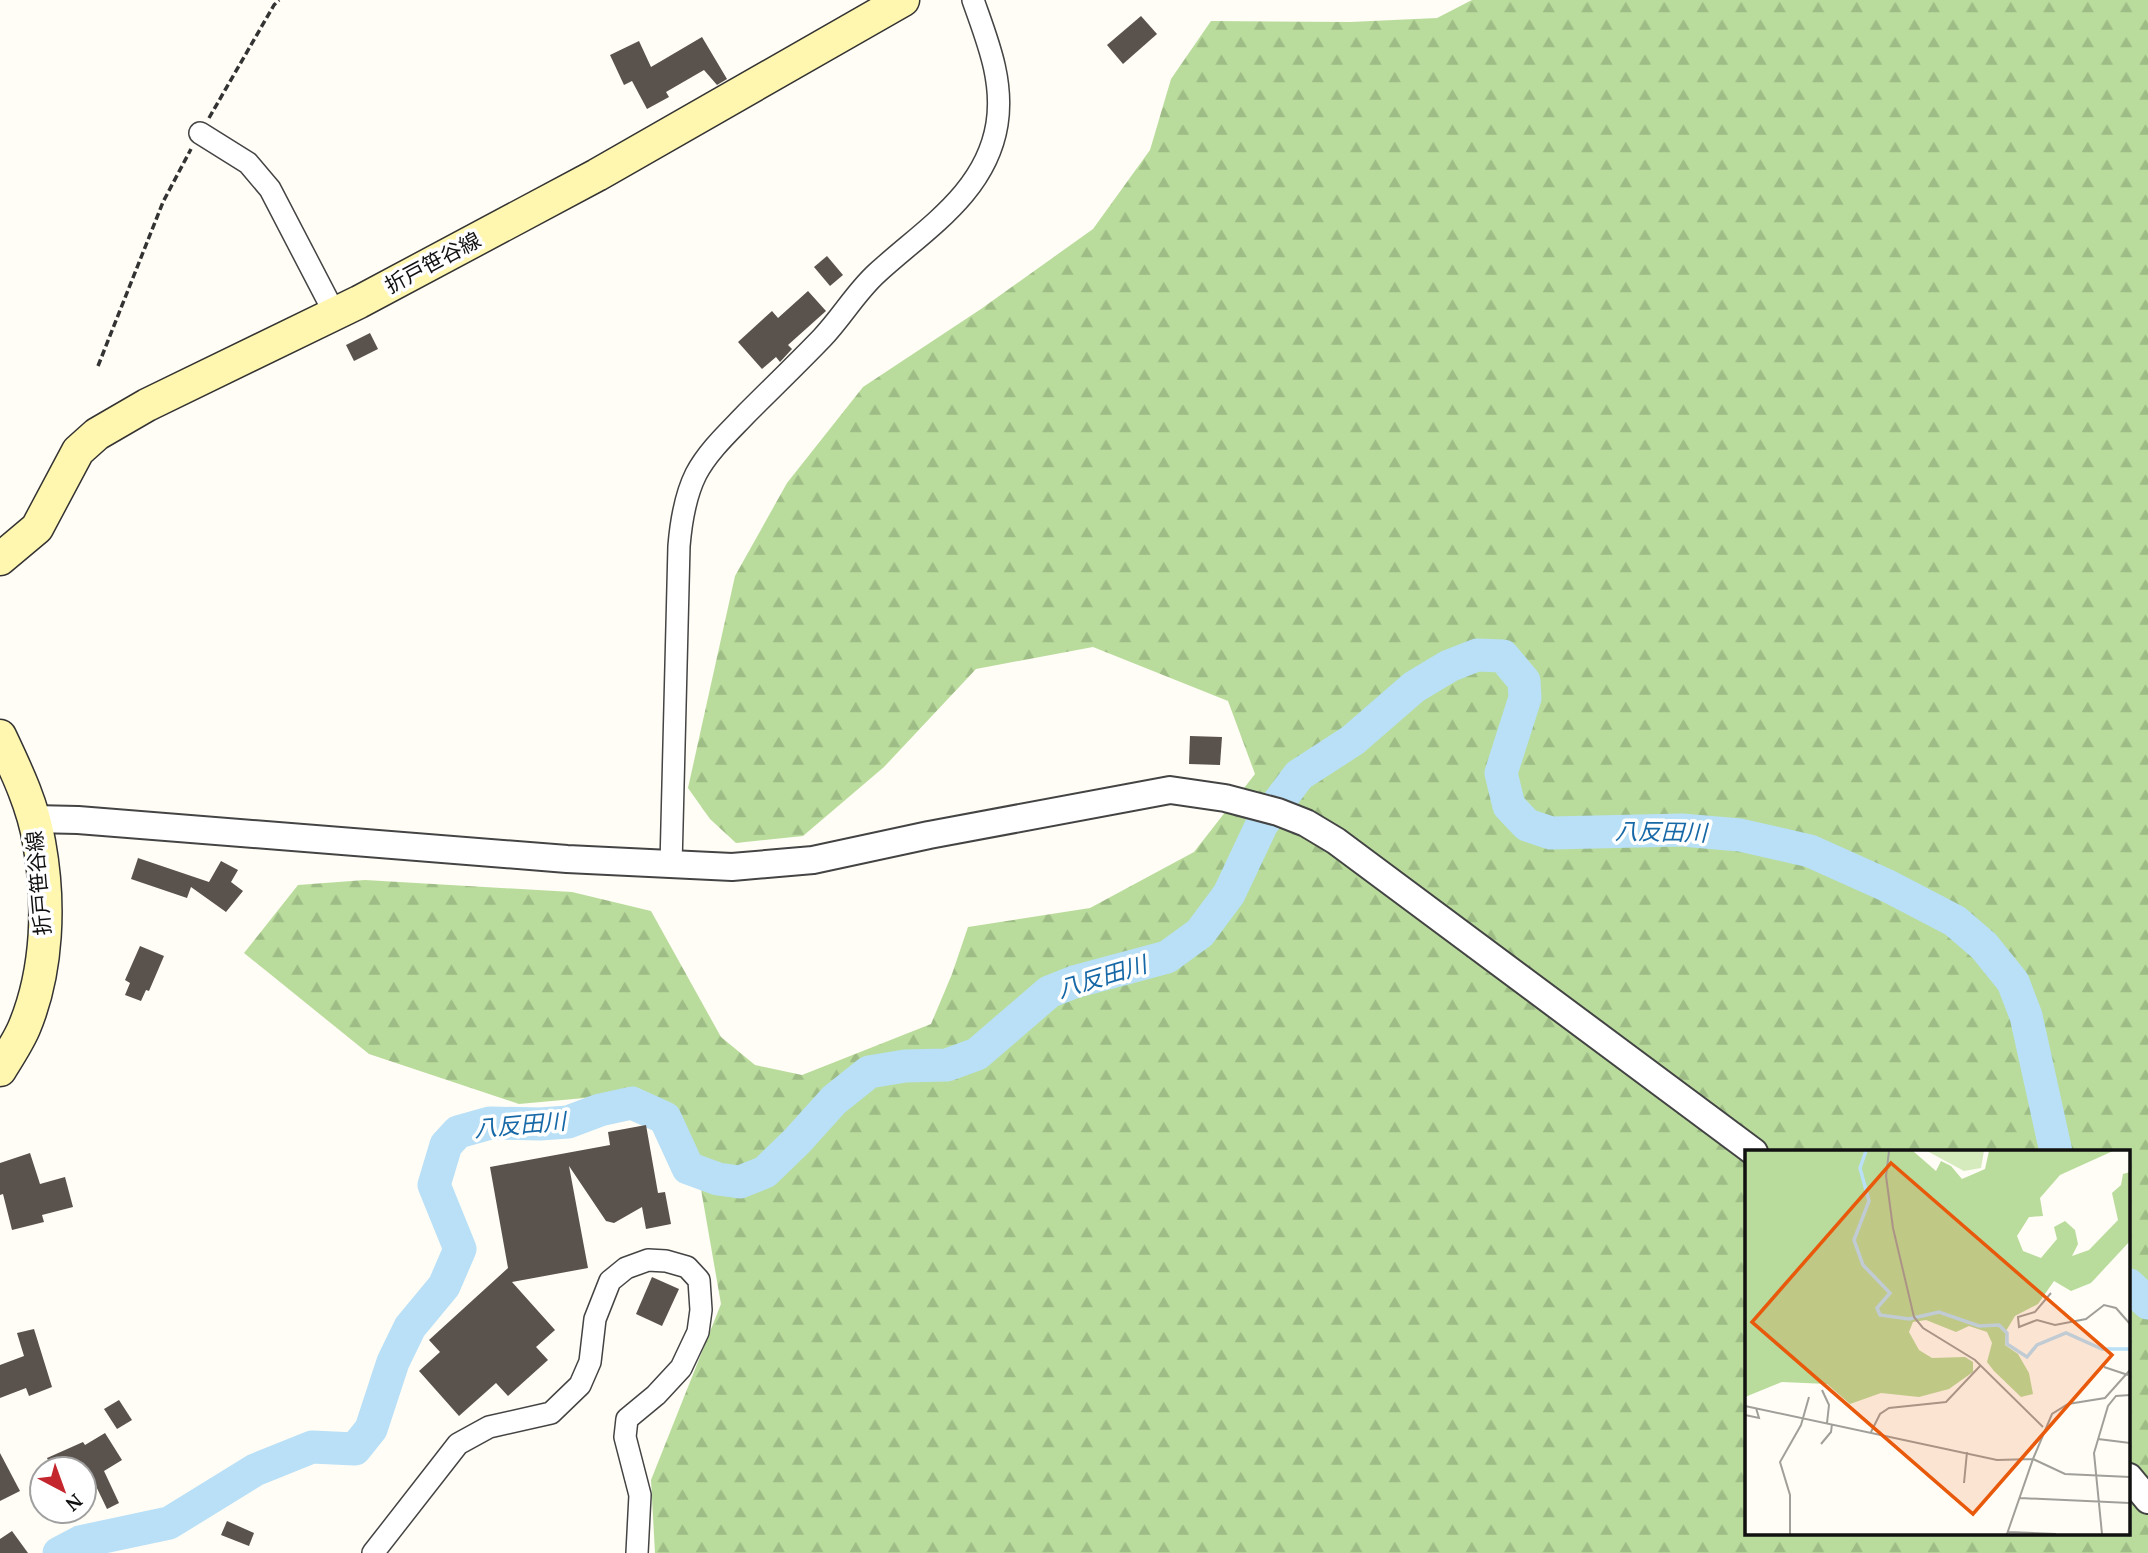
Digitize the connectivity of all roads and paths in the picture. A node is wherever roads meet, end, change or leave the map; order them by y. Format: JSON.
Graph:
{"nodes":[{"id":1,"x":279,"y":0,"type":"edge"},
{"id":2,"x":903,"y":0,"type":"edge"},
{"id":3,"x":973,"y":0,"type":"edge"},
{"id":4,"x":200,"y":133,"type":"junction"},
{"id":5,"x":335,"y":314,"type":"junction"},
{"id":6,"x":98,"y":366,"type":"dead end"},
{"id":7,"x":0,"y":559,"type":"edge"},
{"id":8,"x":0,"y":736,"type":"edge"},
{"id":9,"x":33,"y":819,"type":"junction"},
{"id":10,"x":671,"y":865,"type":"junction"},
{"id":11,"x":0,"y":1070,"type":"edge"},
{"id":12,"x":1751,"y":1150,"type":"edge"},
{"id":13,"x":2130,"y":1478,"type":"edge"},
{"id":14,"x":2148,"y":1500,"type":"edge"},
{"id":15,"x":373,"y":1553,"type":"edge"},
{"id":16,"x":637,"y":1553,"type":"edge"}],
"edges":[{"from":1,"to":4,"type":"path"},
{"from":2,"to":5,"type":"main road","name":"折戸笹谷線"},
{"from":3,"to":10,"type":"street"},
{"from":4,"to":5,"type":"street"},
{"from":4,"to":6,"type":"path"},
{"from":5,"to":7,"type":"main road","name":"折戸笹谷線"},
{"from":8,"to":9,"type":"main road","name":"折戸笹谷線"},
{"from":9,"to":10,"type":"street"},
{"from":9,"to":11,"type":"main road","name":"折戸笹谷線"},
{"from":10,"to":12,"type":"street"},
{"from":13,"to":14,"type":"street"},
{"from":15,"to":16,"type":"street"}]}
